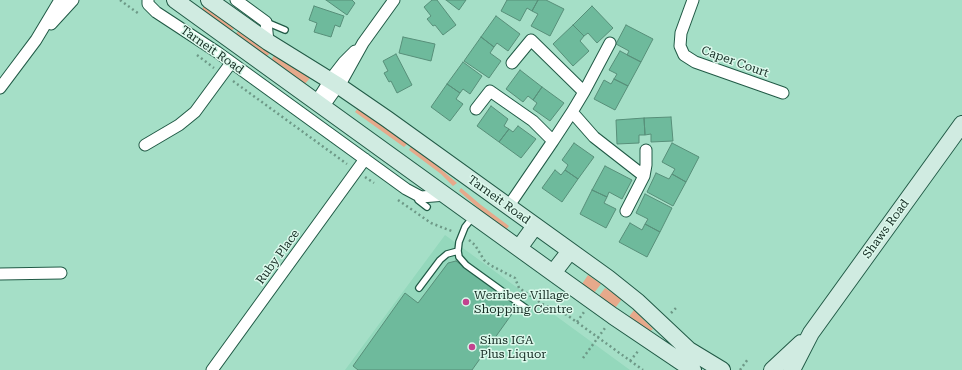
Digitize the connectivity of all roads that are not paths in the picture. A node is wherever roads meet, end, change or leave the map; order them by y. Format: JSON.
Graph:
{"nodes":[{"id":1,"x":60,"y":0,"type":"edge"},
{"id":2,"x":73,"y":0,"type":"edge"},
{"id":3,"x":148,"y":0,"type":"edge"},
{"id":4,"x":175,"y":0,"type":"edge"},
{"id":5,"x":209,"y":0,"type":"edge"},
{"id":6,"x":236,"y":0,"type":"edge"},
{"id":7,"x":394,"y":0,"type":"edge"},
{"id":8,"x":693,"y":0,"type":"edge"},
{"id":9,"x":266,"y":22,"type":"junction"},
{"id":10,"x":285,"y":30,"type":"dead end"},
{"id":11,"x":36,"y":40,"type":"junction"},
{"id":12,"x":268,"y":42,"type":"junction"},
{"id":13,"x":610,"y":44,"type":"dead end"},
{"id":14,"x":231,"y":63,"type":"junction"},
{"id":15,"x":512,"y":63,"type":"dead end"},
{"id":16,"x":334,"y":83,"type":"junction"},
{"id":17,"x":0,"y":88,"type":"edge"},
{"id":18,"x":584,"y":92,"type":"junction"},
{"id":19,"x":783,"y":92,"type":"dead end"},
{"id":20,"x":320,"y":105,"type":"junction"},
{"id":21,"x":476,"y":109,"type":"dead end"},
{"id":22,"x":572,"y":112,"type":"junction"},
{"id":23,"x":962,"y":124,"type":"edge"},
{"id":24,"x":553,"y":141,"type":"junction"},
{"id":25,"x":145,"y":145,"type":"dead end"},
{"id":26,"x":646,"y":150,"type":"dead end"},
{"id":27,"x":365,"y":159,"type":"junction"},
{"id":28,"x":644,"y":176,"type":"junction"},
{"id":29,"x":417,"y":195,"type":"junction"},
{"id":30,"x":446,"y":195,"type":"junction"},
{"id":31,"x":508,"y":206,"type":"junction"},
{"id":32,"x":427,"y":207,"type":"dead end"},
{"id":33,"x":626,"y":211,"type":"dead end"},
{"id":34,"x":474,"y":215,"type":"junction"},
{"id":35,"x":536,"y":226,"type":"junction"},
{"id":36,"x":519,"y":248,"type":"junction"},
{"id":37,"x":458,"y":251,"type":"junction"},
{"id":38,"x":570,"y":251,"type":"junction"},
{"id":39,"x":61,"y":273,"type":"dead end"},
{"id":40,"x":552,"y":273,"type":"junction"},
{"id":41,"x":0,"y":274,"type":"edge"},
{"id":42,"x":419,"y":288,"type":"dead end"},
{"id":43,"x":527,"y":309,"type":"dead end"},
{"id":44,"x":811,"y":333,"type":"junction"},
{"id":45,"x":212,"y":370,"type":"edge"},
{"id":46,"x":693,"y":370,"type":"edge"},
{"id":47,"x":722,"y":370,"type":"edge"},
{"id":48,"x":772,"y":370,"type":"edge"},
{"id":49,"x":792,"y":370,"type":"edge"}],
"edges":[{"from":1,"to":11,"type":"street"},
{"from":2,"to":11,"type":"street"},
{"from":3,"to":14,"type":"street","name":"Tarneit Road"},
{"from":4,"to":20,"type":"main road","name":"Tarneit Road"},
{"from":5,"to":12,"type":"main road","name":"Tarneit Road"},
{"from":6,"to":9,"type":"street"},
{"from":7,"to":16,"type":"street"},
{"from":8,"to":19,"type":"street","name":"Caper Court"},
{"from":9,"to":10,"type":"lane"},
{"from":9,"to":12,"type":"street"},
{"from":11,"to":17,"type":"street"},
{"from":12,"to":16,"type":"main road","name":"Tarneit Road"},
{"from":13,"to":18,"type":"street"},
{"from":14,"to":25,"type":"street"},
{"from":14,"to":27,"type":"street","name":"Tarneit Road"},
{"from":15,"to":18,"type":"street"},
{"from":16,"to":20,"type":"street"},
{"from":16,"to":31,"type":"main road","name":"Tarneit Road"},
{"from":18,"to":22,"type":"street"},
{"from":20,"to":30,"type":"main road","name":"Tarneit Road"},
{"from":21,"to":24,"type":"street"},
{"from":22,"to":24,"type":"street"},
{"from":22,"to":28,"type":"street"},
{"from":23,"to":44,"type":"main road","name":"Shaws Road"},
{"from":24,"to":31,"type":"street"},
{"from":26,"to":28,"type":"street"},
{"from":27,"to":29,"type":"street","name":"Tarneit Road"},
{"from":27,"to":45,"type":"street","name":"Ruby Place"},
{"from":28,"to":33,"type":"street"},
{"from":29,"to":30,"type":"street","name":"Tarneit Road"},
{"from":29,"to":32,"type":"lane","name":"Tarneit Road"},
{"from":30,"to":34,"type":"main road","name":"Tarneit Road"},
{"from":31,"to":35,"type":"main road","name":"Tarneit Road"},
{"from":34,"to":36,"type":"main road","name":"Tarneit Road"},
{"from":34,"to":37,"type":"lane"},
{"from":35,"to":36,"type":"main road"},
{"from":35,"to":38,"type":"main road","name":"Tarneit Road"},
{"from":36,"to":40,"type":"main road","name":"Tarneit Road"},
{"from":37,"to":42,"type":"lane"},
{"from":37,"to":43,"type":"lane"},
{"from":38,"to":40,"type":"main road"},
{"from":38,"to":47,"type":"main road","name":"Tarneit Road"},
{"from":39,"to":41,"type":"street"},
{"from":40,"to":46,"type":"main road","name":"Tarneit Road"},
{"from":44,"to":48,"type":"main road","name":"Shaws Road"},
{"from":44,"to":49,"type":"main road","name":"Shaws Road"}]}
